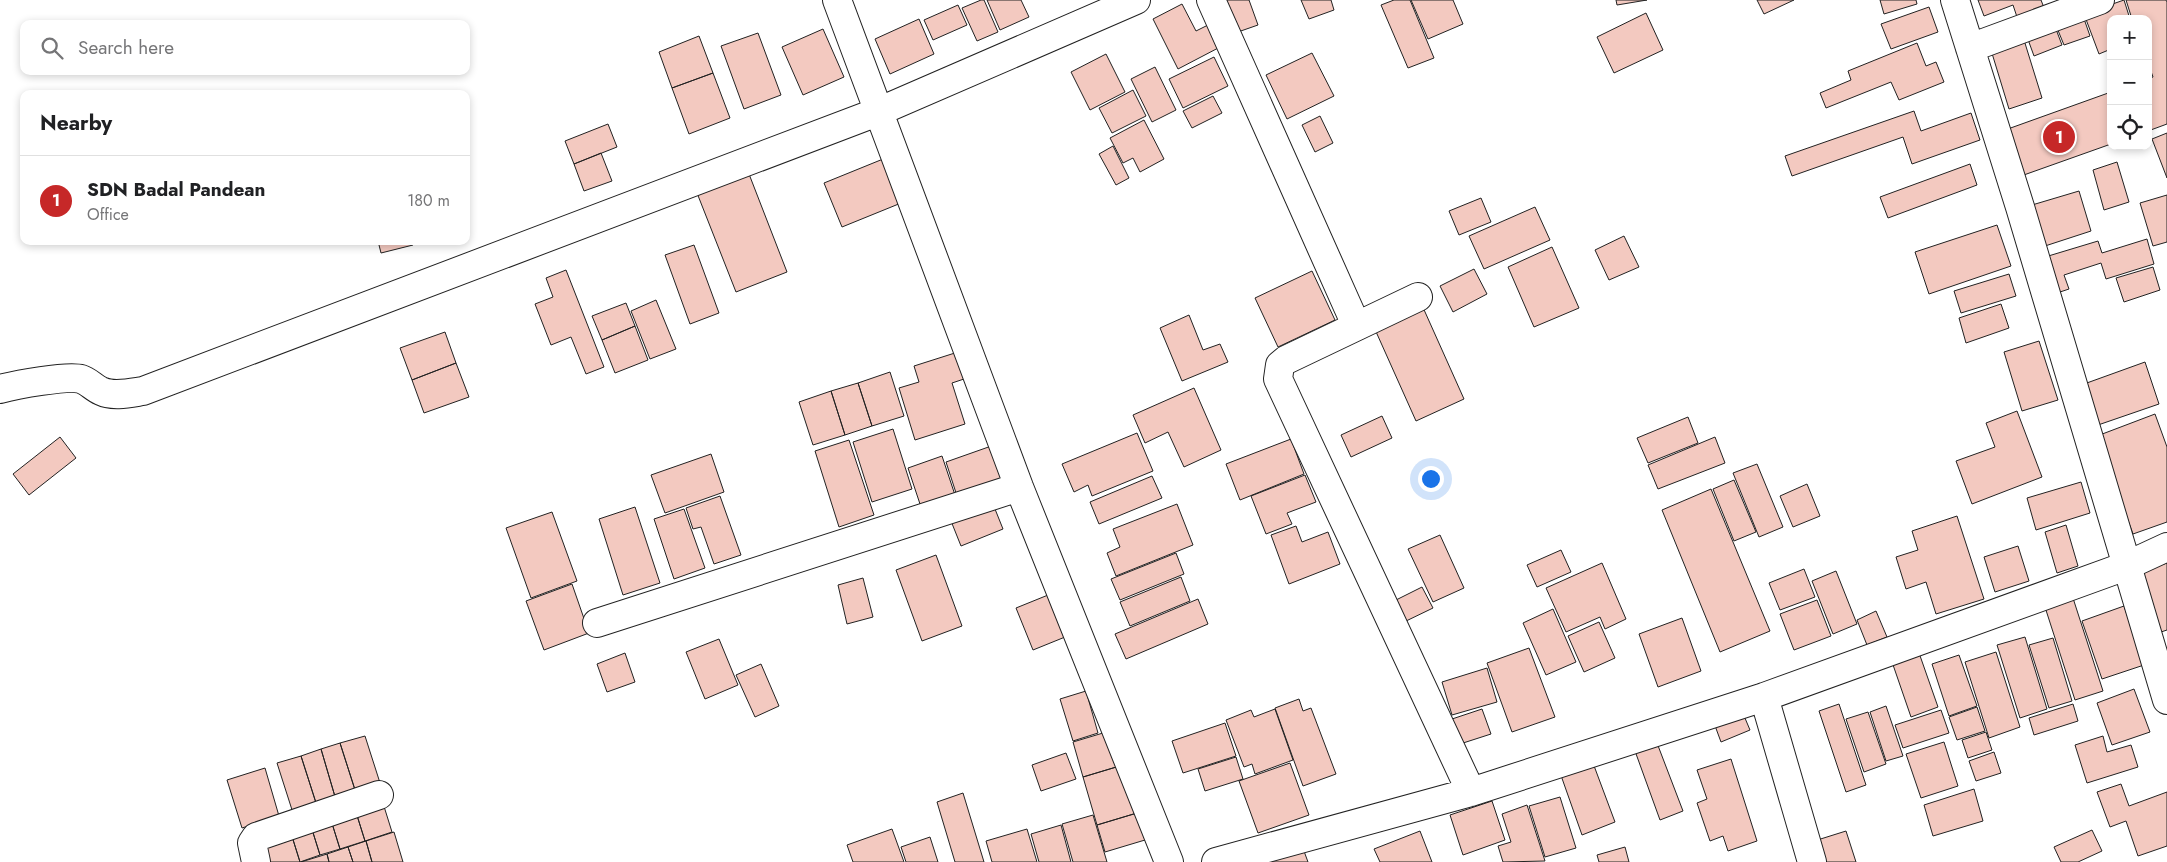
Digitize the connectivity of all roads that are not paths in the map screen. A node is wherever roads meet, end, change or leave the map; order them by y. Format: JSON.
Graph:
{"nodes":[{"id":1,"x":837,"y":0,"type":"edge"},
{"id":2,"x":1136,"y":0,"type":"edge"},
{"id":3,"x":1211,"y":0,"type":"edge"},
{"id":4,"x":1955,"y":0,"type":"edge"},
{"id":5,"x":2100,"y":0,"type":"edge"},
{"id":6,"x":1970,"y":48,"type":"junction"},
{"id":7,"x":880,"y":111,"type":"junction"},
{"id":8,"x":1418,"y":297,"type":"dead end"},
{"id":9,"x":1356,"y":325,"type":"junction"},
{"id":10,"x":0,"y":389,"type":"edge"},
{"id":11,"x":1019,"y":487,"type":"junction"},
{"id":12,"x":2167,"y":547,"type":"edge"},
{"id":13,"x":2126,"y":566,"type":"junction"},
{"id":14,"x":597,"y":623,"type":"dead end"},
{"id":15,"x":1764,"y":697,"type":"junction"},
{"id":16,"x":2167,"y":700,"type":"edge"},
{"id":17,"x":1471,"y":792,"type":"junction"},
{"id":18,"x":379,"y":795,"type":"dead end"},
{"id":19,"x":256,"y":862,"type":"edge"},
{"id":20,"x":1169,"y":862,"type":"edge"},
{"id":21,"x":1216,"y":862,"type":"edge"},
{"id":22,"x":1812,"y":862,"type":"edge"}],
"edges":[{"from":1,"to":7,"type":"street"},
{"from":2,"to":7,"type":"street"},
{"from":3,"to":9,"type":"street"},
{"from":4,"to":6,"type":"street"},
{"from":5,"to":6,"type":"street"},
{"from":6,"to":13,"type":"street"},
{"from":7,"to":10,"type":"street"},
{"from":7,"to":11,"type":"street"},
{"from":8,"to":9,"type":"street"},
{"from":9,"to":17,"type":"street"},
{"from":11,"to":14,"type":"street"},
{"from":11,"to":20,"type":"street"},
{"from":12,"to":13,"type":"street"},
{"from":13,"to":15,"type":"street"},
{"from":13,"to":16,"type":"street"},
{"from":15,"to":17,"type":"street"},
{"from":15,"to":22,"type":"street"},
{"from":17,"to":21,"type":"street"},
{"from":18,"to":19,"type":"street"}]}
